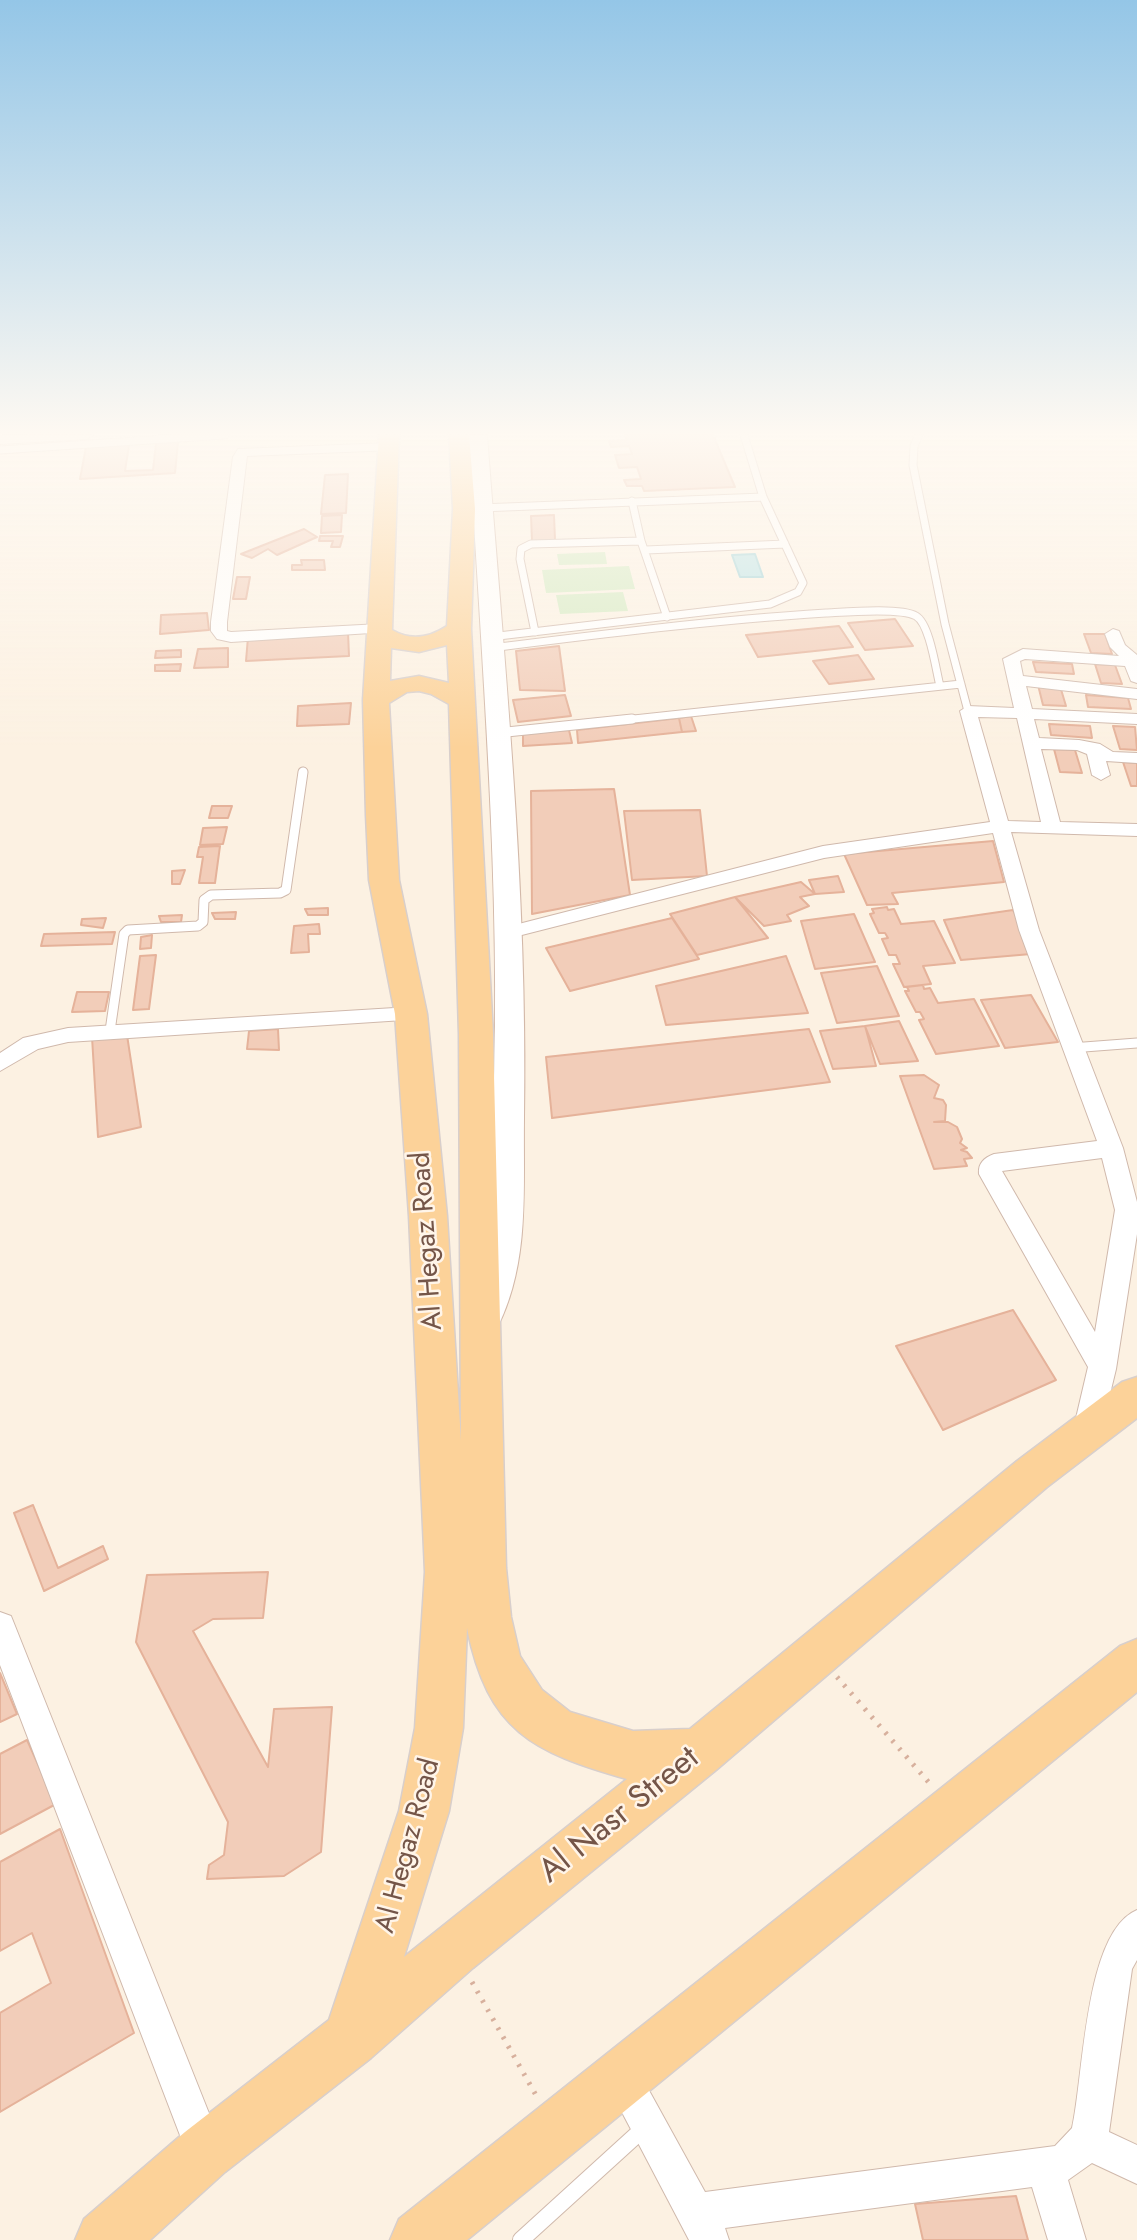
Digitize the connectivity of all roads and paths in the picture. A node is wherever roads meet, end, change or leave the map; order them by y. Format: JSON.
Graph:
{"nodes":[{"id":1,"x":229,"y":540,"type":"edge"},
{"id":2,"x":384,"y":540,"type":"edge"},
{"id":3,"x":474,"y":540,"type":"edge"},
{"id":4,"x":783,"y":540,"type":"edge"},
{"id":5,"x":928,"y":540,"type":"edge"},
{"id":6,"x":641,"y":541,"type":"joint"},
{"id":7,"x":785,"y":544,"type":"junction"},
{"id":8,"x":646,"y":550,"type":"junction"},
{"id":9,"x":667,"y":617,"type":"junction"},
{"id":10,"x":379,"y":631,"type":"junction"},
{"id":11,"x":534,"y":632,"type":"junction"},
{"id":12,"x":1113,"y":634,"type":"dead end"},
{"id":13,"x":480,"y":638,"type":"junction"},
{"id":14,"x":1133,"y":661,"type":"edge"},
{"id":15,"x":1015,"y":680,"type":"junction"},
{"id":16,"x":961,"y":684,"type":"junction"},
{"id":17,"x":1068,"y":685,"type":"junction"},
{"id":18,"x":940,"y":686,"type":"junction"},
{"id":19,"x":1137,"y":694,"type":"edge"},
{"id":20,"x":376,"y":699,"type":"junction"},
{"id":21,"x":462,"y":701,"type":"junction"},
{"id":22,"x":968,"y":712,"type":"junction"},
{"id":23,"x":1023,"y":714,"type":"junction"},
{"id":24,"x":1076,"y":716,"type":"junction"},
{"id":25,"x":1096,"y":717,"type":"junction"},
{"id":26,"x":1137,"y":719,"type":"edge"},
{"id":27,"x":497,"y":733,"type":"junction"},
{"id":28,"x":1031,"y":743,"type":"junction"},
{"id":29,"x":1101,"y":752,"type":"junction"},
{"id":30,"x":1137,"y":758,"type":"edge"},
{"id":31,"x":303,"y":772,"type":"dead end"},
{"id":32,"x":1101,"y":775,"type":"dead end"},
{"id":33,"x":999,"y":826,"type":"junction"},
{"id":34,"x":1052,"y":828,"type":"junction"},
{"id":35,"x":1137,"y":830,"type":"edge"},
{"id":36,"x":510,"y":932,"type":"junction"},
{"id":37,"x":411,"y":1014,"type":"junction"},
{"id":38,"x":110,"y":1031,"type":"junction"},
{"id":39,"x":1137,"y":1043,"type":"edge"},
{"id":40,"x":1071,"y":1048,"type":"junction"},
{"id":41,"x":0,"y":1063,"type":"edge"},
{"id":42,"x":1111,"y":1148,"type":"junction"},
{"id":43,"x":1132,"y":1218,"type":"edge"},
{"id":44,"x":480,"y":1327,"type":"junction"},
{"id":45,"x":1120,"y":1382,"type":"edge"},
{"id":46,"x":1137,"y":1424,"type":"edge"},
{"id":47,"x":1078,"y":1440,"type":"junction"},
{"id":48,"x":0,"y":1626,"type":"edge"},
{"id":49,"x":818,"y":1654,"type":"junction"},
{"id":50,"x":1137,"y":1662,"type":"edge"},
{"id":51,"x":699,"y":1753,"type":"junction"},
{"id":52,"x":953,"y":1809,"type":"junction"},
{"id":53,"x":1137,"y":1927,"type":"edge"},
{"id":54,"x":454,"y":1949,"type":"junction"},
{"id":55,"x":351,"y":2038,"type":"junction"},
{"id":56,"x":622,"y":2078,"type":"junction"},
{"id":57,"x":648,"y":2126,"type":"junction"},
{"id":58,"x":557,"y":2131,"type":"junction"},
{"id":59,"x":1087,"y":2141,"type":"junction"},
{"id":60,"x":205,"y":2152,"type":"junction"},
{"id":61,"x":1137,"y":2165,"type":"edge"},
{"id":62,"x":1045,"y":2166,"type":"junction"},
{"id":63,"x":702,"y":2227,"type":"edge"},
{"id":64,"x":105,"y":2240,"type":"edge"},
{"id":65,"x":420,"y":2240,"type":"edge"},
{"id":66,"x":521,"y":2240,"type":"edge"},
{"id":67,"x":1068,"y":2240,"type":"edge"}],
"edges":[{"from":1,"to":10,"type":"street"},
{"from":2,"to":10,"type":"main road","name":"Al Hegaz Road"},
{"from":3,"to":13,"type":"main road"},
{"from":4,"to":7,"type":"lane"},
{"from":5,"to":16,"type":"lane"},
{"from":6,"to":8,"type":"lane"},
{"from":6,"to":11,"type":"lane"},
{"from":7,"to":8,"type":"lane"},
{"from":7,"to":9,"type":"lane"},
{"from":8,"to":9,"type":"lane"},
{"from":9,"to":11,"type":"lane"},
{"from":10,"to":13,"type":"main road"},
{"from":10,"to":20,"type":"main road","name":"Al Hegaz Road"},
{"from":11,"to":13,"type":"lane"},
{"from":12,"to":14,"type":"street"},
{"from":13,"to":18,"type":"lane"},
{"from":13,"to":21,"type":"main road"},
{"from":13,"to":27,"type":"main road"},
{"from":14,"to":15,"type":"street"},
{"from":15,"to":17,"type":"street"},
{"from":15,"to":23,"type":"street"},
{"from":16,"to":18,"type":"lane"},
{"from":16,"to":22,"type":"lane"},
{"from":17,"to":19,"type":"street"},
{"from":17,"to":24,"type":"street"},
{"from":18,"to":27,"type":"lane"},
{"from":20,"to":21,"type":"main road"},
{"from":20,"to":37,"type":"main road","name":"Al Hegaz Road"},
{"from":21,"to":44,"type":"main road"},
{"from":22,"to":23,"type":"street"},
{"from":22,"to":33,"type":"street"},
{"from":23,"to":24,"type":"street"},
{"from":23,"to":28,"type":"street"},
{"from":24,"to":25,"type":"street"},
{"from":25,"to":26,"type":"street"},
{"from":25,"to":29,"type":"street"},
{"from":27,"to":36,"type":"main road"},
{"from":28,"to":29,"type":"street"},
{"from":28,"to":34,"type":"street"},
{"from":29,"to":30,"type":"street"},
{"from":29,"to":32,"type":"street"},
{"from":31,"to":38,"type":"lane"},
{"from":33,"to":34,"type":"street"},
{"from":33,"to":36,"type":"street"},
{"from":33,"to":40,"type":"street"},
{"from":34,"to":35,"type":"street"},
{"from":36,"to":44,"type":"main road"},
{"from":37,"to":38,"type":"street"},
{"from":37,"to":55,"type":"main road","name":"Al Hegaz Road"},
{"from":38,"to":41,"type":"street"},
{"from":39,"to":40,"type":"lane"},
{"from":40,"to":42,"type":"street"},
{"from":42,"to":43,"type":"street"},
{"from":42,"to":45,"type":"street"},
{"from":43,"to":45,"type":"street"},
{"from":44,"to":51,"type":"main road"},
{"from":45,"to":47,"type":"main road","name":"Al Nasr Street"},
{"from":46,"to":47,"type":"main road"},
{"from":47,"to":49,"type":"main road","name":"Al Nasr Street"},
{"from":48,"to":60,"type":"street"},
{"from":49,"to":51,"type":"main road","name":"Al Nasr Street"},
{"from":49,"to":52,"type":"path"},
{"from":50,"to":52,"type":"main road"},
{"from":51,"to":54,"type":"main road","name":"Al Nasr Street"},
{"from":52,"to":56,"type":"main road"},
{"from":53,"to":59,"type":"street"},
{"from":54,"to":55,"type":"main road","name":"Al Nasr Street"},
{"from":54,"to":58,"type":"path"},
{"from":55,"to":60,"type":"main road","name":"Al Nasr Street"},
{"from":56,"to":57,"type":"street"},
{"from":56,"to":58,"type":"main road"},
{"from":57,"to":63,"type":"street"},
{"from":57,"to":66,"type":"lane"},
{"from":58,"to":65,"type":"main road"},
{"from":59,"to":61,"type":"street"},
{"from":59,"to":62,"type":"street"},
{"from":60,"to":64,"type":"main road","name":"Al Nasr Street"},
{"from":62,"to":63,"type":"street"},
{"from":62,"to":67,"type":"street"}]}
